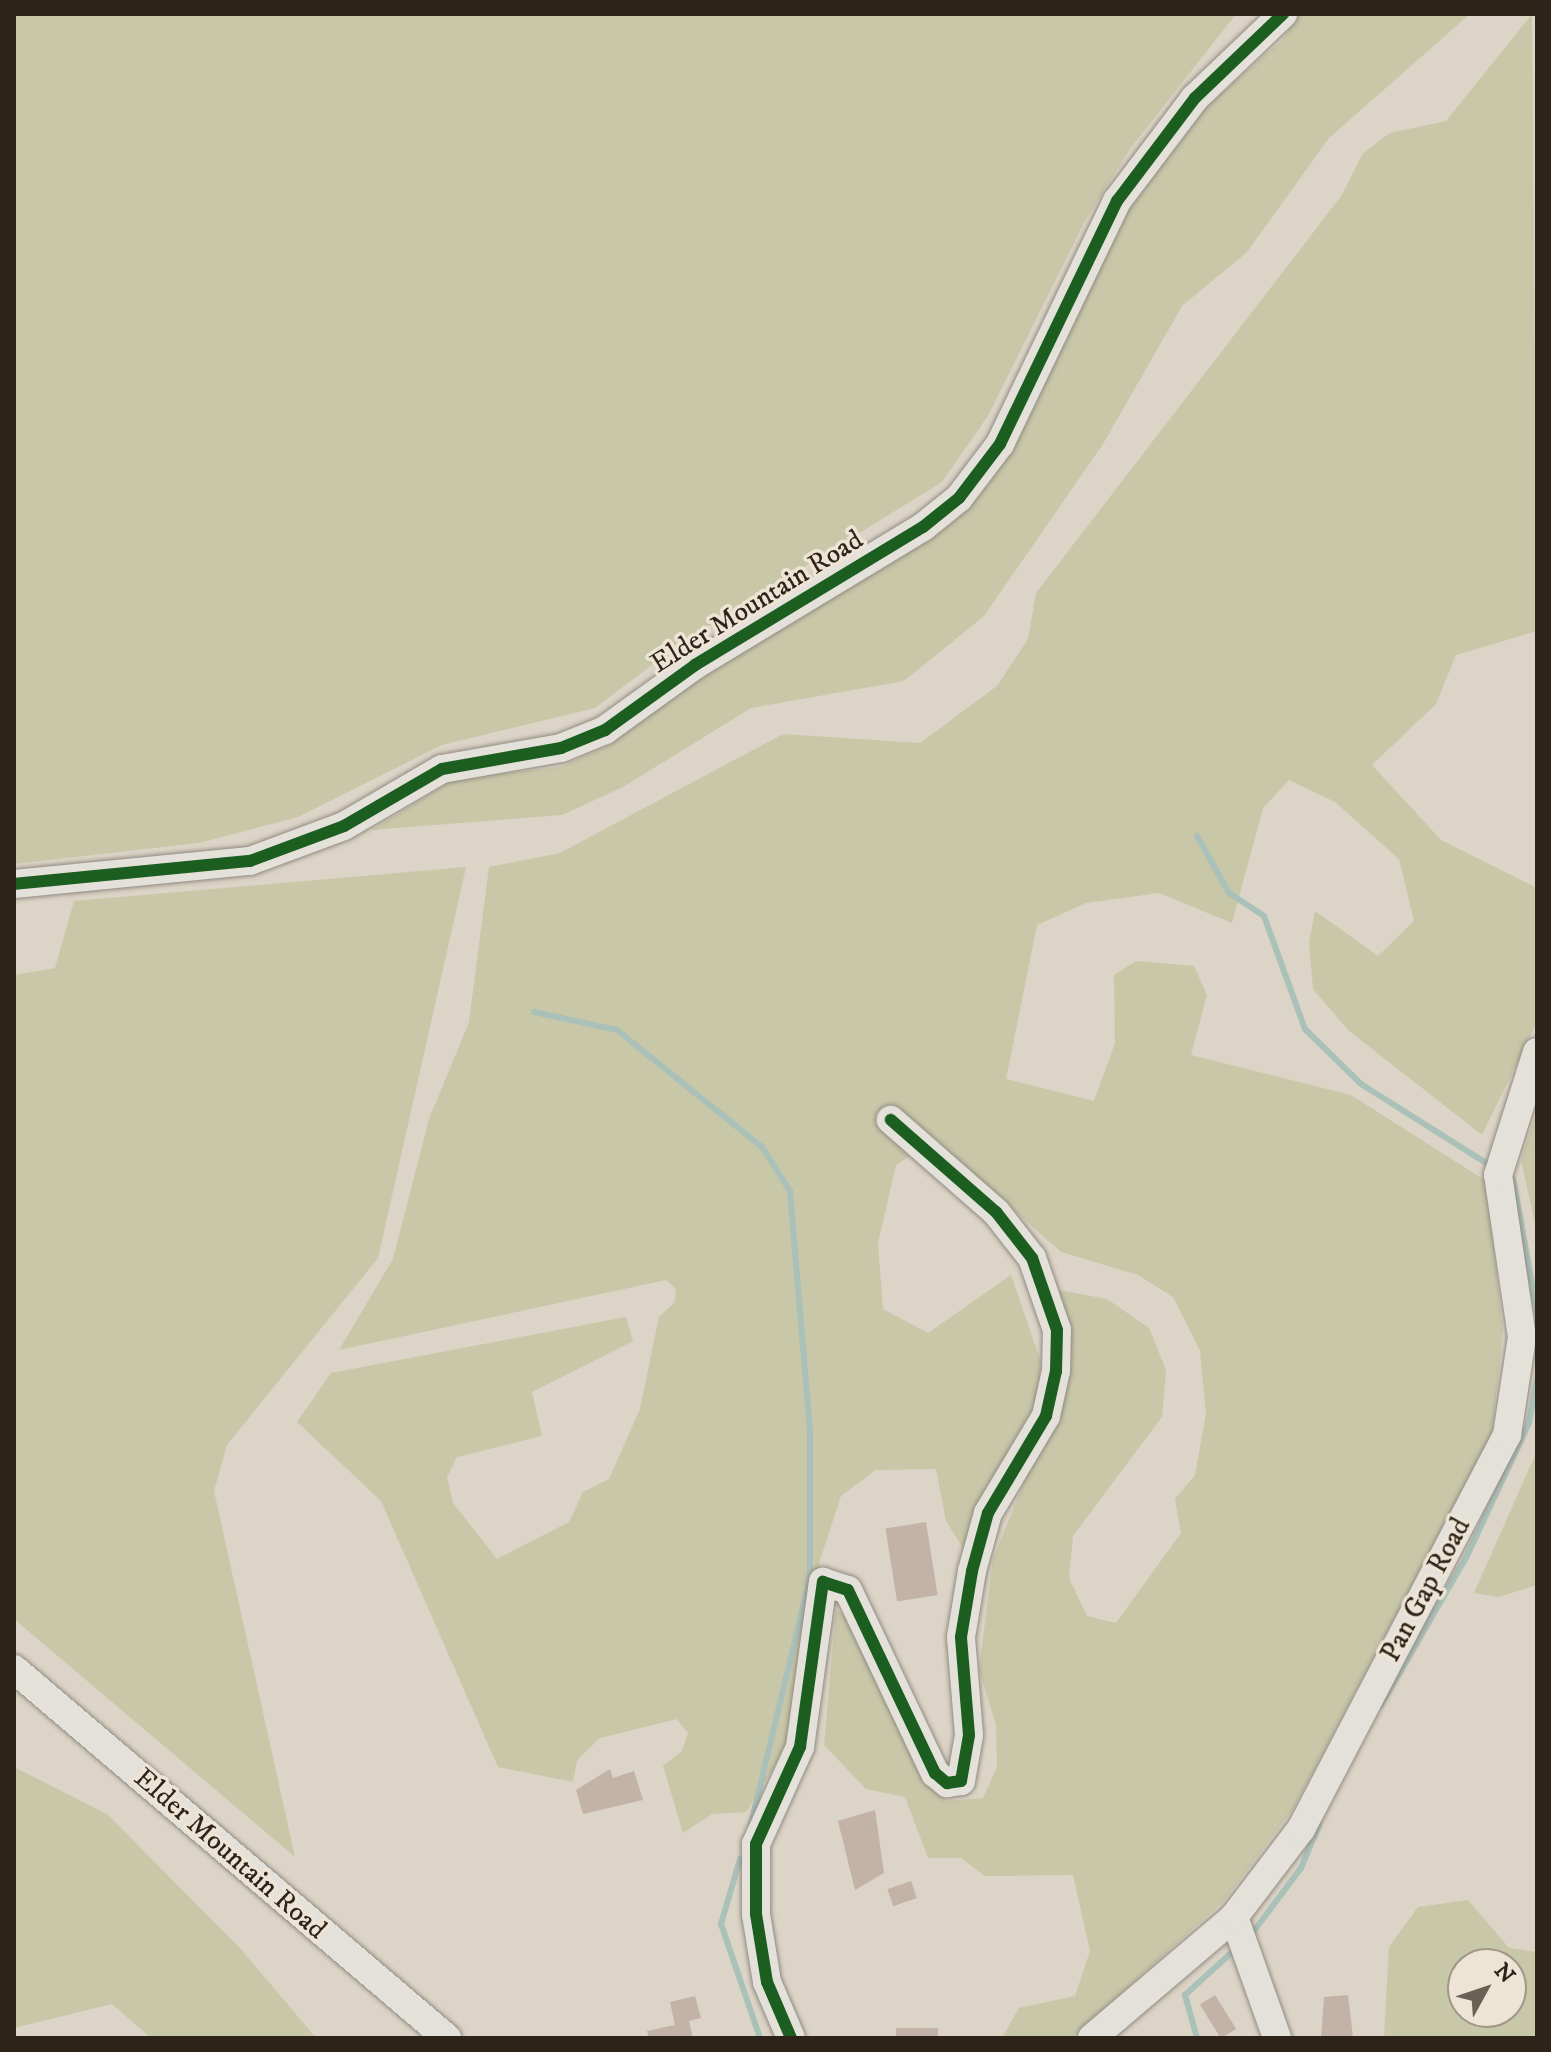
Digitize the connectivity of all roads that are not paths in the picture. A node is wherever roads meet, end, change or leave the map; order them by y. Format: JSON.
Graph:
{"nodes":[{"id":1,"x":1283,"y":14,"type":"edge"},
{"id":2,"x":14,"y":884,"type":"edge"},
{"id":3,"x":1537,"y":1052,"type":"edge"},
{"id":4,"x":891,"y":1120,"type":"dead end"},
{"id":5,"x":14,"y":1669,"type":"edge"},
{"id":6,"x":1234,"y":1917,"type":"junction"},
{"id":7,"x":447,"y":2038,"type":"edge"},
{"id":8,"x":791,"y":2038,"type":"edge"},
{"id":9,"x":1092,"y":2038,"type":"edge"},
{"id":10,"x":1277,"y":2038,"type":"edge"}],
"edges":[{"from":1,"to":2,"type":"street","name":"Elder Mountain Road"},
{"from":3,"to":6,"type":"street","name":"Pan Gap Road"},
{"from":4,"to":8,"type":"street"},
{"from":5,"to":7,"type":"street","name":"Elder Mountain Road"},
{"from":6,"to":9,"type":"street","name":"Pan Gap Road"},
{"from":6,"to":10,"type":"street"}]}
